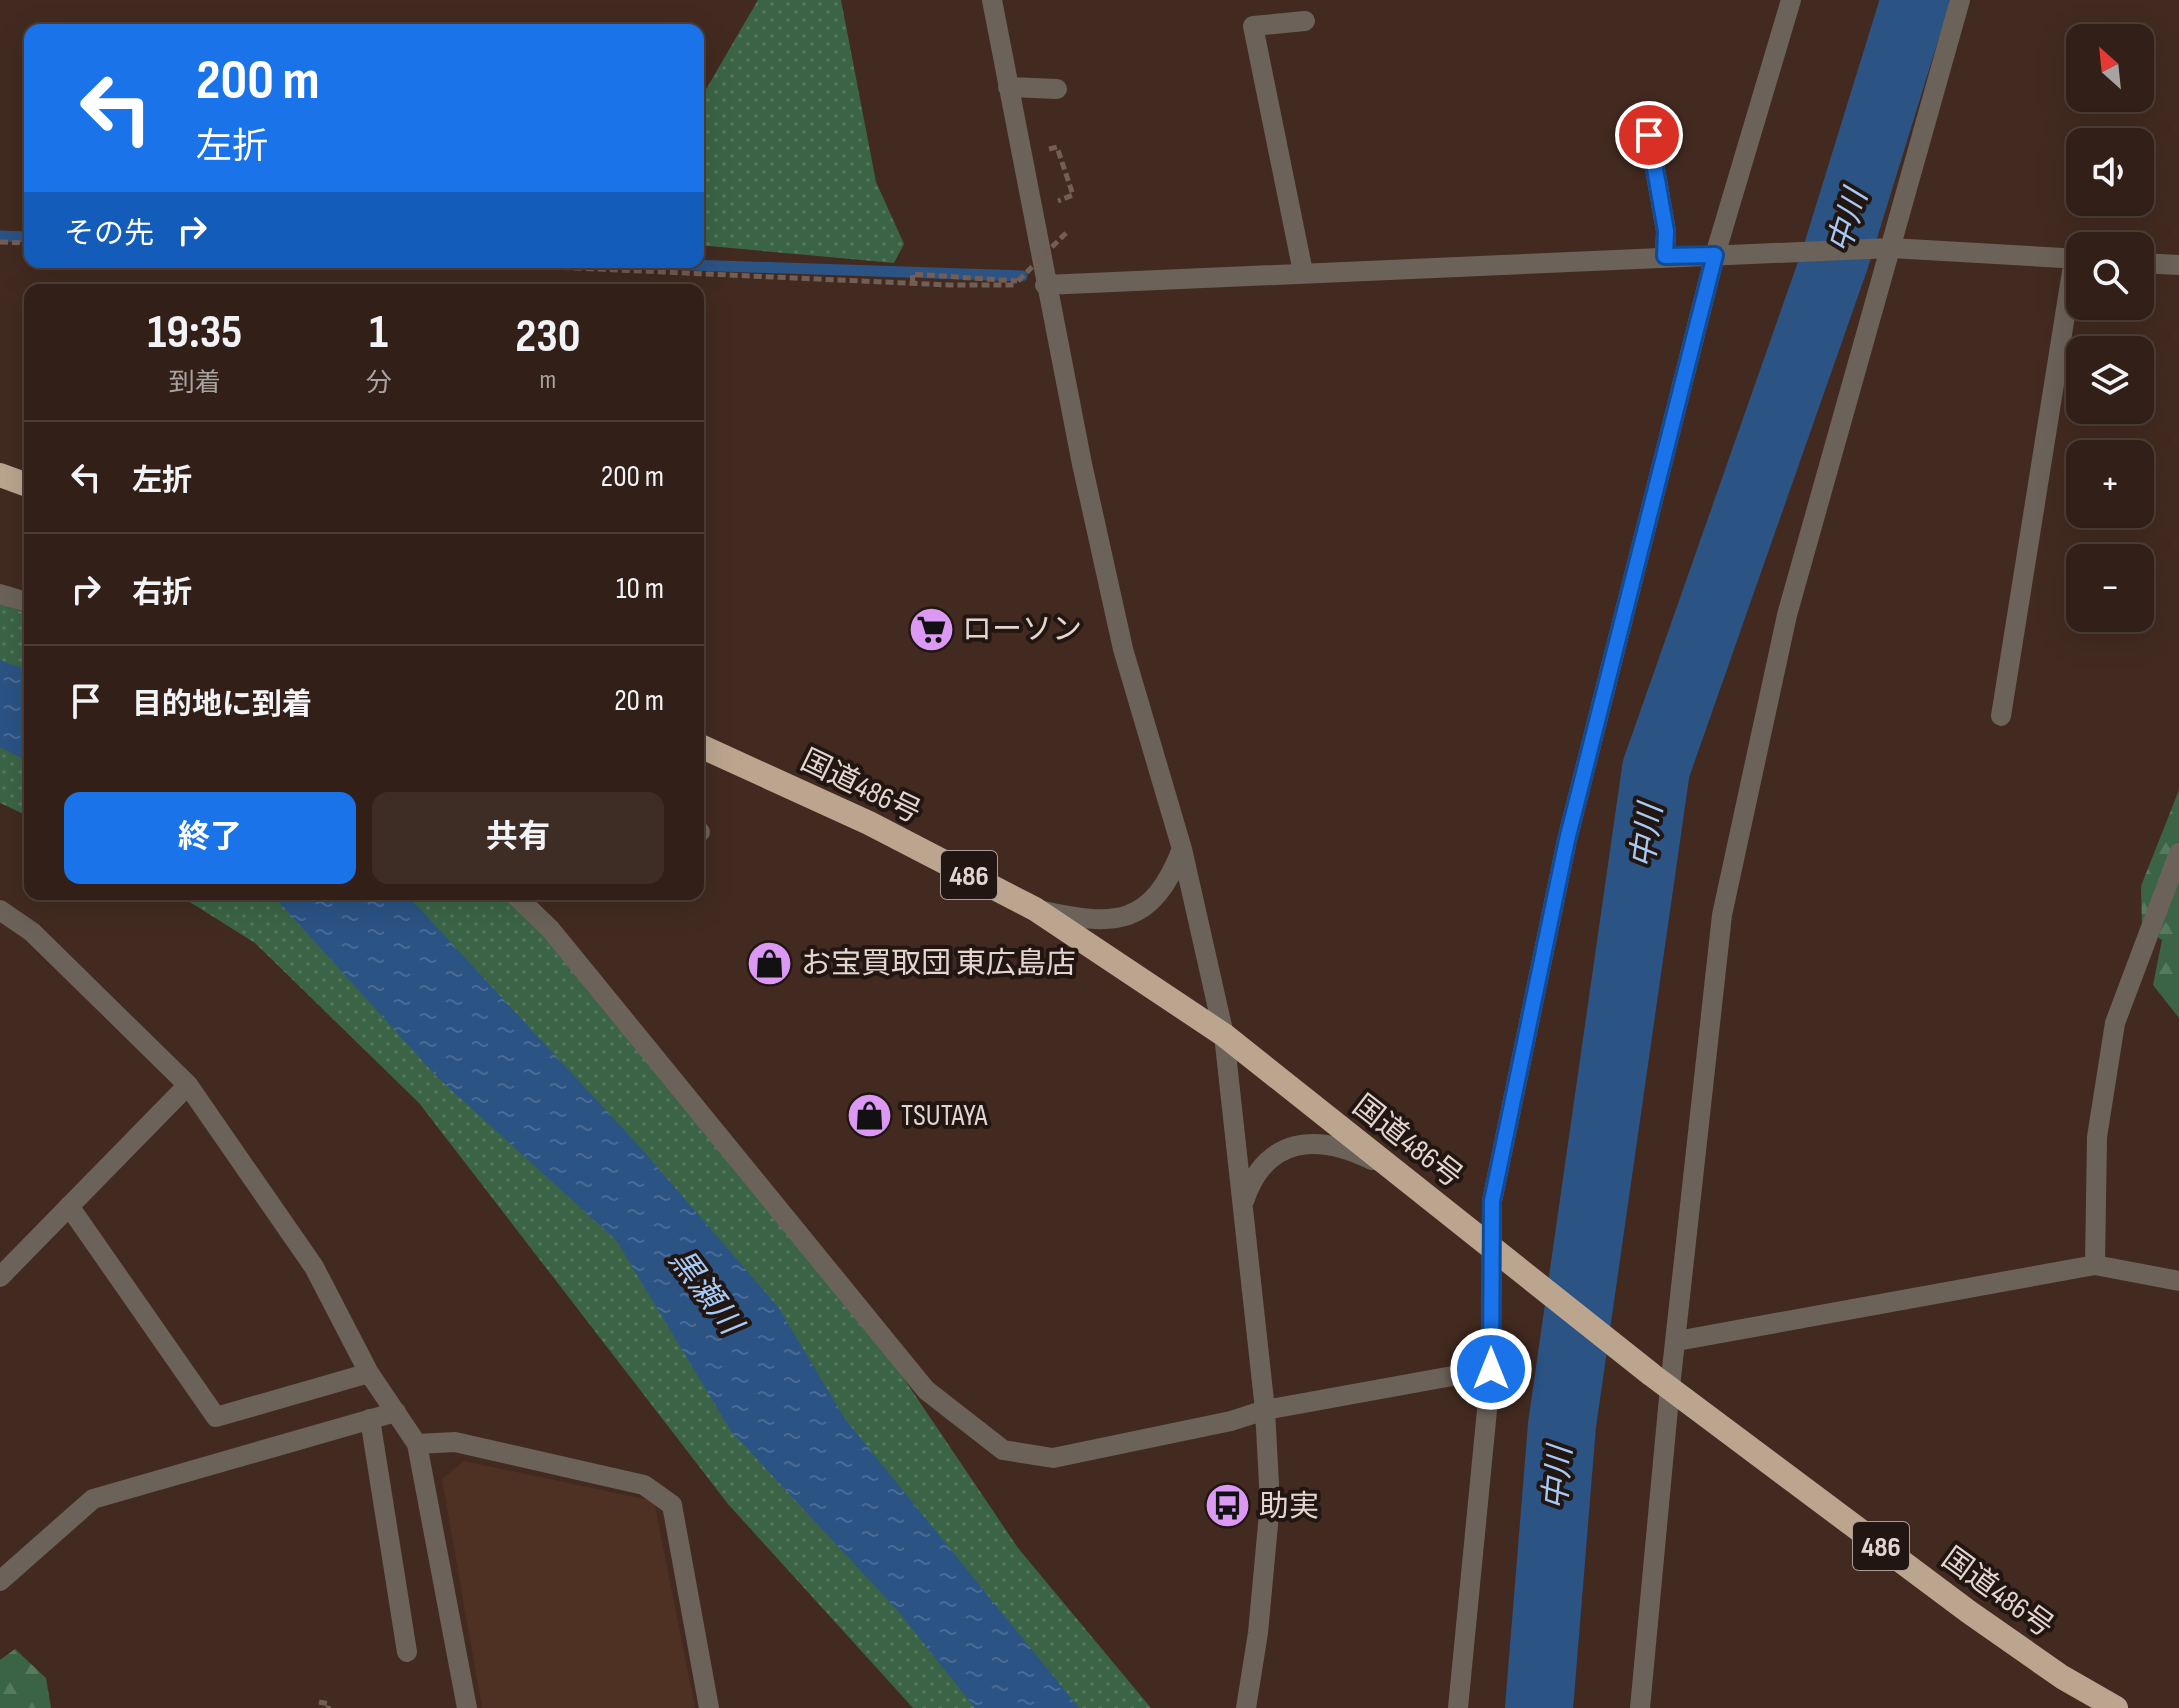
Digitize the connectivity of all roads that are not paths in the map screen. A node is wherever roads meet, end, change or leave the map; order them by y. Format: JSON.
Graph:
{"nodes":[{"id":1,"x":992,"y":0,"type":"edge"},
{"id":2,"x":1791,"y":0,"type":"edge"},
{"id":3,"x":1960,"y":0,"type":"edge"},
{"id":4,"x":1305,"y":21,"type":"dead end"},
{"id":5,"x":1008,"y":87,"type":"junction"},
{"id":6,"x":1057,"y":89,"type":"dead end"},
{"id":7,"x":1649,"y":135,"type":"dead end"},
{"id":8,"x":1891,"y":248,"type":"junction"},
{"id":9,"x":1715,"y":255,"type":"junction"},
{"id":10,"x":1665,"y":256,"type":"junction"},
{"id":11,"x":2066,"y":258,"type":"edge"},
{"id":12,"x":2154,"y":264,"type":"edge"},
{"id":13,"x":2179,"y":265,"type":"edge"},
{"id":14,"x":1303,"y":272,"type":"junction"},
{"id":15,"x":1045,"y":285,"type":"junction"},
{"id":16,"x":2067,"y":320,"type":"edge"},
{"id":17,"x":0,"y":475,"type":"edge"},
{"id":18,"x":24,"y":484,"type":"edge"},
{"id":19,"x":0,"y":594,"type":"edge"},
{"id":20,"x":24,"y":601,"type":"edge"},
{"id":21,"x":2001,"y":716,"type":"dead end"},
{"id":22,"x":704,"y":748,"type":"edge"},
{"id":23,"x":1182,"y":849,"type":"junction"},
{"id":24,"x":2179,"y":853,"type":"edge"},
{"id":25,"x":520,"y":900,"type":"edge"},
{"id":26,"x":1035,"y":909,"type":"junction"},
{"id":27,"x":0,"y":910,"type":"edge"},
{"id":28,"x":1224,"y":1035,"type":"junction"},
{"id":29,"x":188,"y":1085,"type":"junction"},
{"id":30,"x":1394,"y":1170,"type":"junction"},
{"id":31,"x":69,"y":1206,"type":"junction"},
{"id":32,"x":1242,"y":1206,"type":"junction"},
{"id":33,"x":1501,"y":1254,"type":"junction"},
{"id":34,"x":2095,"y":1265,"type":"junction"},
{"id":35,"x":0,"y":1277,"type":"edge"},
{"id":36,"x":2179,"y":1281,"type":"edge"},
{"id":37,"x":1677,"y":1341,"type":"junction"},
{"id":38,"x":1491,"y":1369,"type":"junction"},
{"id":39,"x":369,"y":1373,"type":"junction"},
{"id":40,"x":1661,"y":1381,"type":"junction"},
{"id":41,"x":1265,"y":1410,"type":"junction"},
{"id":42,"x":396,"y":1412,"type":"junction"},
{"id":43,"x":370,"y":1419,"type":"junction"},
{"id":44,"x":417,"y":1444,"type":"junction"},
{"id":45,"x":0,"y":1581,"type":"edge"},
{"id":46,"x":407,"y":1652,"type":"dead end"},
{"id":47,"x":467,"y":1708,"type":"edge"},
{"id":48,"x":709,"y":1708,"type":"edge"},
{"id":49,"x":1246,"y":1708,"type":"edge"},
{"id":50,"x":1458,"y":1708,"type":"edge"},
{"id":51,"x":1640,"y":1708,"type":"edge"},
{"id":52,"x":2116,"y":1708,"type":"edge"}],
"edges":[{"from":1,"to":5,"type":"street"},
{"from":2,"to":9,"type":"street"},
{"from":3,"to":8,"type":"street"},
{"from":4,"to":14,"type":"street"},
{"from":5,"to":6,"type":"street"},
{"from":5,"to":15,"type":"street"},
{"from":7,"to":10,"type":"street"},
{"from":8,"to":9,"type":"street"},
{"from":8,"to":11,"type":"street"},
{"from":8,"to":37,"type":"street"},
{"from":9,"to":10,"type":"street"},
{"from":9,"to":33,"type":"street"},
{"from":10,"to":14,"type":"street"},
{"from":12,"to":13,"type":"street"},
{"from":14,"to":15,"type":"street"},
{"from":15,"to":23,"type":"street"},
{"from":16,"to":21,"type":"street"},
{"from":17,"to":18,"type":"highway"},
{"from":19,"to":20,"type":"street"},
{"from":22,"to":26,"type":"highway","name":"国道486号","number":"486"},
{"from":23,"to":26,"type":"street"},
{"from":23,"to":28,"type":"street"},
{"from":24,"to":34,"type":"street"},
{"from":25,"to":41,"type":"street"},
{"from":26,"to":28,"type":"highway","name":"国道486号","number":"486"},
{"from":27,"to":29,"type":"street"},
{"from":28,"to":30,"type":"highway","name":"国道486号","number":"486"},
{"from":28,"to":32,"type":"street"},
{"from":29,"to":31,"type":"street"},
{"from":29,"to":39,"type":"street"},
{"from":30,"to":32,"type":"street"},
{"from":30,"to":33,"type":"highway","name":"国道486号","number":"486"},
{"from":31,"to":35,"type":"street"},
{"from":31,"to":39,"type":"street"},
{"from":32,"to":41,"type":"street"},
{"from":33,"to":38,"type":"street"},
{"from":33,"to":40,"type":"highway","name":"国道486号","number":"486"},
{"from":34,"to":36,"type":"street"},
{"from":34,"to":37,"type":"street"},
{"from":37,"to":40,"type":"street"},
{"from":38,"to":41,"type":"street"},
{"from":38,"to":50,"type":"street"},
{"from":39,"to":42,"type":"street"},
{"from":40,"to":51,"type":"street"},
{"from":40,"to":52,"type":"highway","name":"国道486号","number":"486"},
{"from":41,"to":49,"type":"street"},
{"from":42,"to":43,"type":"street"},
{"from":42,"to":44,"type":"street"},
{"from":43,"to":45,"type":"street"},
{"from":43,"to":46,"type":"street"},
{"from":44,"to":47,"type":"street"},
{"from":44,"to":48,"type":"street"}]}
